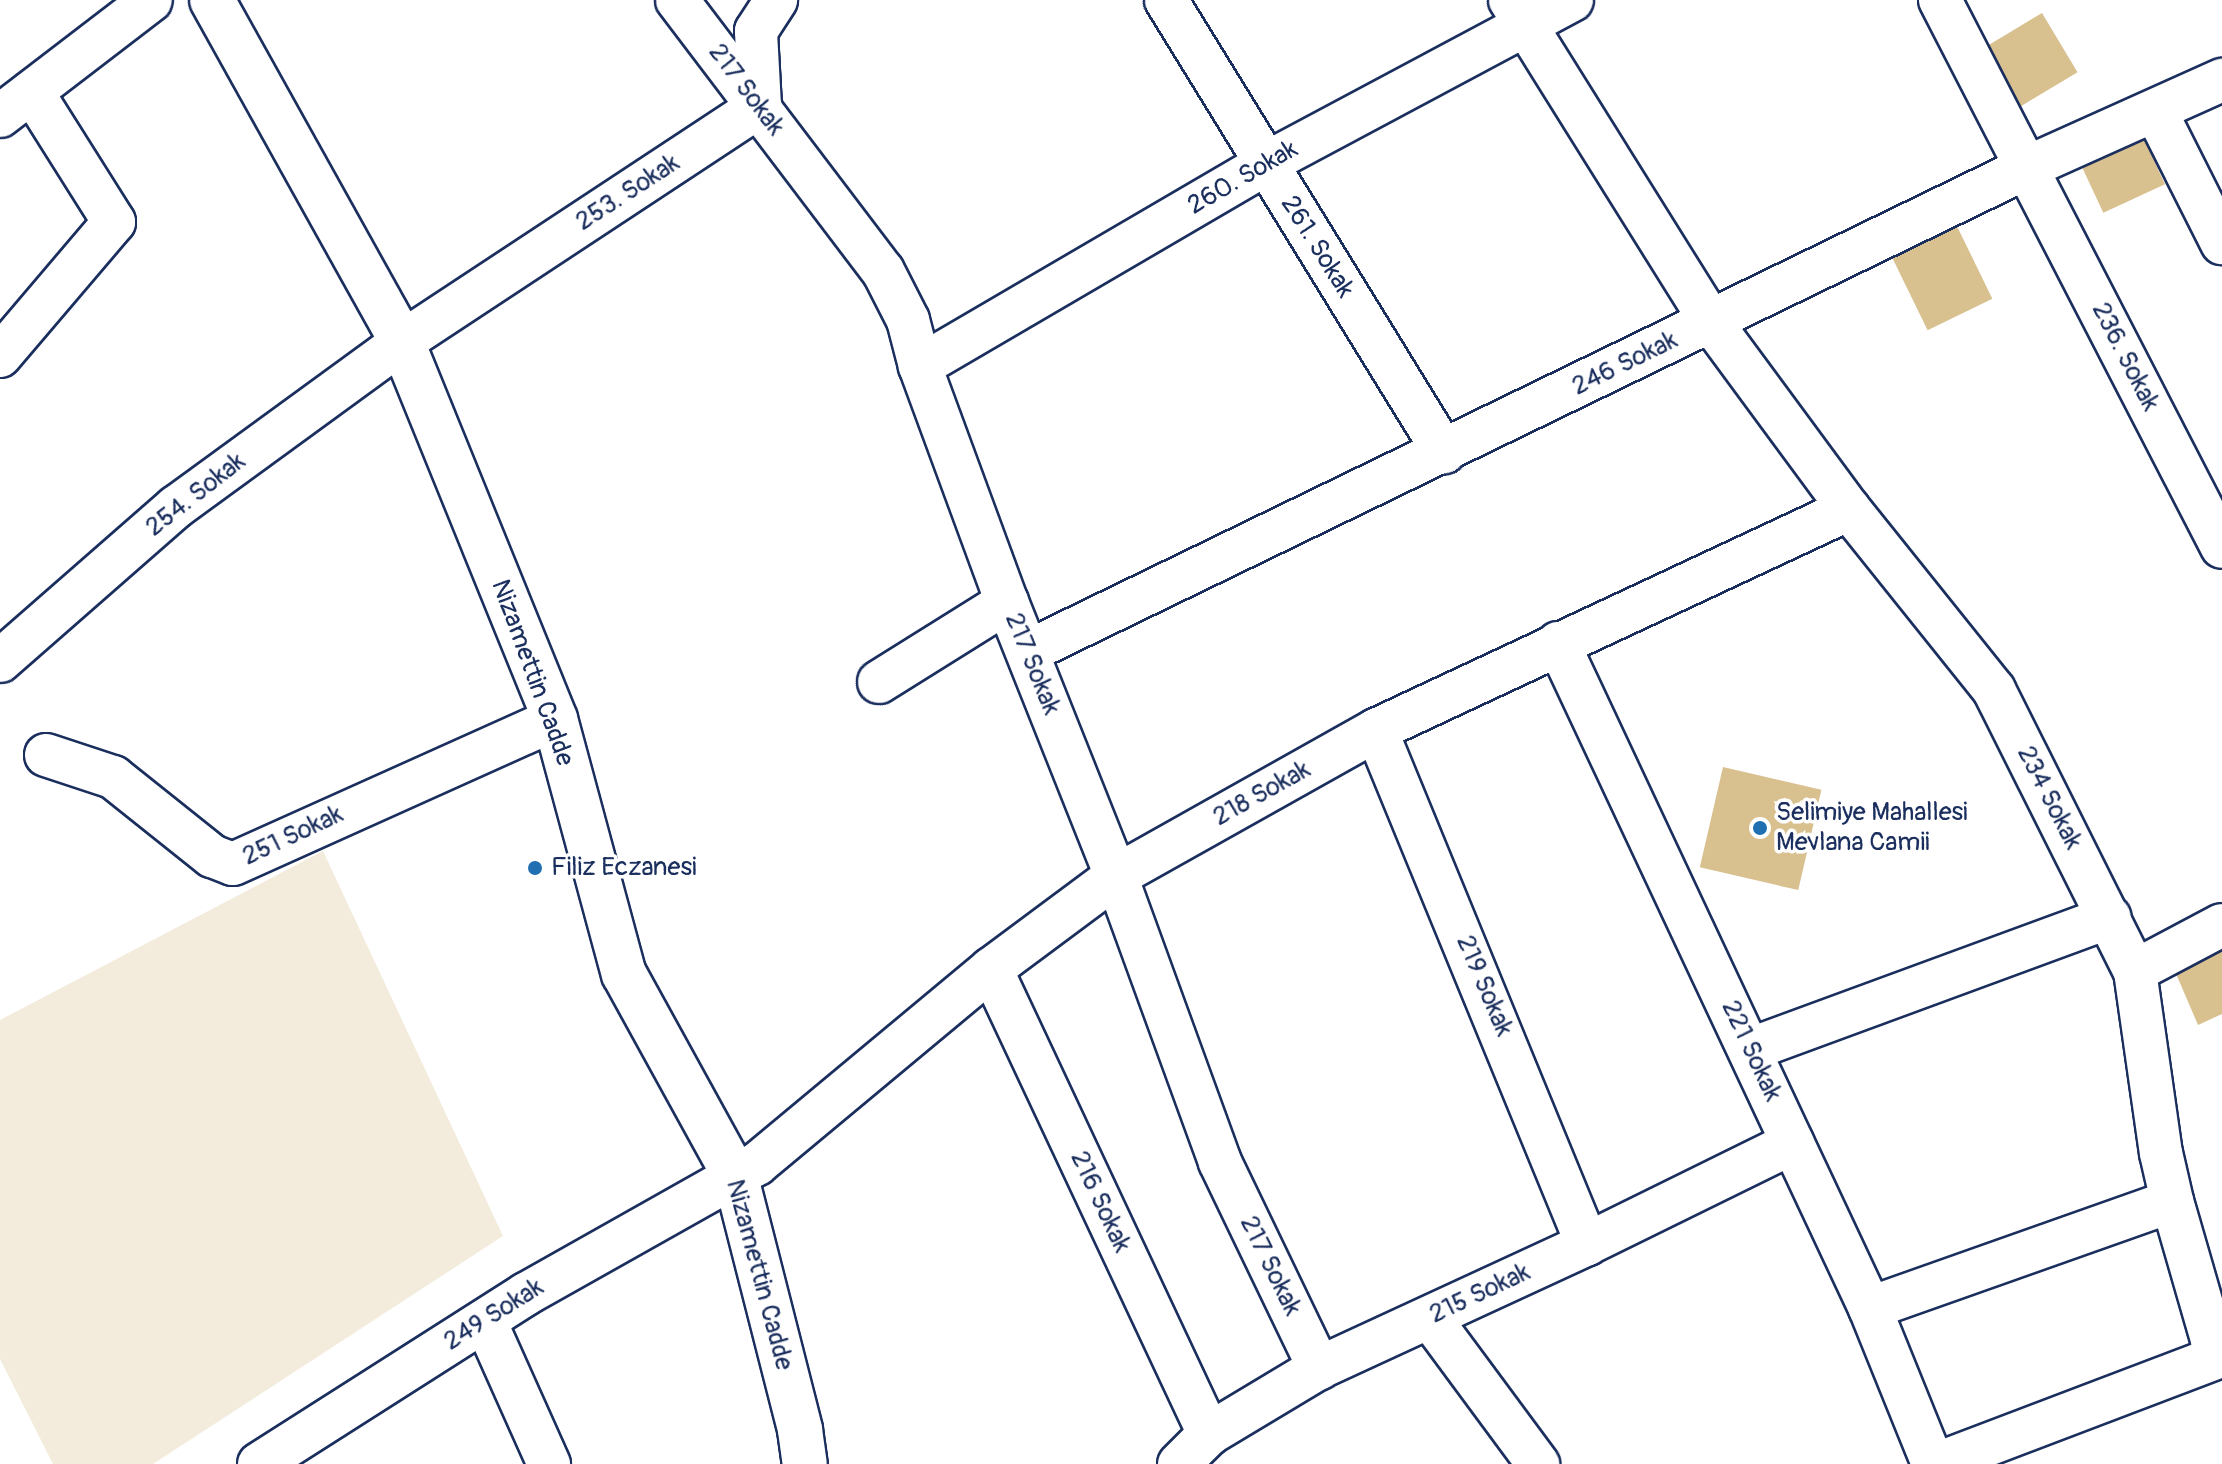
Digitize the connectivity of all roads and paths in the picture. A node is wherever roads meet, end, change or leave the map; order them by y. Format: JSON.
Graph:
{"nodes":[{"id":1,"x":151,"y":0,"type":"edge"},
{"id":2,"x":212,"y":0,"type":"edge"},
{"id":3,"x":677,"y":0,"type":"edge"},
{"id":4,"x":776,"y":0,"type":"edge"},
{"id":5,"x":1166,"y":0,"type":"edge"},
{"id":6,"x":1572,"y":0,"type":"edge"},
{"id":7,"x":1940,"y":0,"type":"edge"},
{"id":8,"x":1519,"y":13,"type":"edge"},
{"id":9,"x":2222,"y":80,"type":"edge"},
{"id":10,"x":16,"y":104,"type":"edge"},
{"id":11,"x":760,"y":106,"type":"junction"},
{"id":12,"x":2156,"y":112,"type":"junction"},
{"id":13,"x":1265,"y":164,"type":"junction"},
{"id":14,"x":2028,"y":167,"type":"junction"},
{"id":15,"x":2222,"y":243,"type":"edge"},
{"id":16,"x":1711,"y":322,"type":"junction"},
{"id":17,"x":402,"y":342,"type":"junction"},
{"id":18,"x":0,"y":356,"type":"edge"},
{"id":19,"x":920,"y":366,"type":"junction"},
{"id":20,"x":1444,"y":452,"type":"junction"},
{"id":21,"x":1849,"y":509,"type":"junction"},
{"id":22,"x":2222,"y":547,"type":"edge"},
{"id":23,"x":1007,"y":602,"type":"junction"},
{"id":24,"x":1558,"y":643,"type":"junction"},
{"id":25,"x":1029,"y":651,"type":"junction"},
{"id":26,"x":0,"y":661,"type":"edge"},
{"id":27,"x":879,"y":682,"type":"dead end"},
{"id":28,"x":555,"y":719,"type":"junction"},
{"id":29,"x":1376,"y":730,"type":"junction"},
{"id":30,"x":46,"y":755,"type":"dead end"},
{"id":31,"x":1116,"y":876,"type":"junction"},
{"id":32,"x":2109,"y":917,"type":"junction"},
{"id":33,"x":2222,"y":925,"type":"edge"},
{"id":34,"x":991,"y":969,"type":"junction"},
{"id":35,"x":2135,"y":971,"type":"junction"},
{"id":36,"x":1751,"y":1049,"type":"junction"},
{"id":37,"x":1792,"y":1143,"type":"junction"},
{"id":38,"x":736,"y":1178,"type":"junction"},
{"id":39,"x":2172,"y":1201,"type":"junction"},
{"id":40,"x":1587,"y":1244,"type":"junction"},
{"id":41,"x":1870,"y":1308,"type":"junction"},
{"id":42,"x":1430,"y":1318,"type":"junction"},
{"id":43,"x":485,"y":1321,"type":"junction"},
{"id":44,"x":2222,"y":1349,"type":"edge"},
{"id":45,"x":2222,"y":1356,"type":"edge"},
{"id":46,"x":1319,"y":1368,"type":"junction"},
{"id":47,"x":1209,"y":1434,"type":"junction"},
{"id":48,"x":259,"y":1464,"type":"edge"},
{"id":49,"x":549,"y":1464,"type":"edge"},
{"id":50,"x":805,"y":1464,"type":"edge"},
{"id":51,"x":1179,"y":1464,"type":"edge"},
{"id":52,"x":1538,"y":1464,"type":"edge"},
{"id":53,"x":1935,"y":1464,"type":"edge"}],
"edges":[{"from":1,"to":10,"type":"street"},
{"from":2,"to":17,"type":"street","name":"Nizamettin Cadde"},
{"from":3,"to":11,"type":"street","name":"217 Sokak"},
{"from":4,"to":11,"type":"street"},
{"from":5,"to":13,"type":"street","name":"261. Sokak"},
{"from":6,"to":8,"type":"street","name":"260. Sokak"},
{"from":7,"to":14,"type":"street"},
{"from":8,"to":13,"type":"street","name":"260. Sokak"},
{"from":8,"to":16,"type":"street","name":"234 Sokak"},
{"from":9,"to":12,"type":"street","name":"246 Sokak"},
{"from":10,"to":18,"type":"street"},
{"from":11,"to":17,"type":"street","name":"253. Sokak"},
{"from":11,"to":19,"type":"street","name":"217 Sokak"},
{"from":12,"to":14,"type":"street","name":"246 Sokak"},
{"from":12,"to":15,"type":"street"},
{"from":13,"to":19,"type":"street","name":"260. Sokak"},
{"from":13,"to":20,"type":"street","name":"261. Sokak"},
{"from":14,"to":16,"type":"street","name":"246 Sokak"},
{"from":14,"to":22,"type":"street","name":"236. Sokak"},
{"from":16,"to":20,"type":"street","name":"246 Sokak"},
{"from":16,"to":21,"type":"street","name":"234 Sokak"},
{"from":17,"to":26,"type":"street","name":"254. Sokak"},
{"from":17,"to":28,"type":"street","name":"Nizamettin Cadde"},
{"from":19,"to":23,"type":"street","name":"217 Sokak"},
{"from":20,"to":25,"type":"street","name":"246 Sokak"},
{"from":21,"to":24,"type":"street","name":"218 Sokak"},
{"from":21,"to":32,"type":"street","name":"234 Sokak"},
{"from":23,"to":25,"type":"street","name":"217 Sokak"},
{"from":23,"to":27,"type":"street"},
{"from":24,"to":29,"type":"street","name":"218 Sokak"},
{"from":24,"to":36,"type":"street","name":"221 Sokak"},
{"from":25,"to":31,"type":"street","name":"217 Sokak"},
{"from":28,"to":30,"type":"street","name":"251 Sokak"},
{"from":28,"to":38,"type":"street","name":"Nizamettin Cadde"},
{"from":29,"to":31,"type":"street","name":"218 Sokak"},
{"from":29,"to":40,"type":"street","name":"219 Sokak"},
{"from":31,"to":34,"type":"street","name":"218 Sokak"},
{"from":31,"to":46,"type":"street","name":"217 Sokak"},
{"from":32,"to":35,"type":"street","name":"234 Sokak"},
{"from":32,"to":36,"type":"street"},
{"from":33,"to":35,"type":"street"},
{"from":34,"to":38,"type":"street","name":"218 Sokak"},
{"from":34,"to":47,"type":"street","name":"216 Sokak"},
{"from":35,"to":39,"type":"street","name":"234 Sokak"},
{"from":36,"to":37,"type":"street","name":"221 Sokak"},
{"from":37,"to":40,"type":"street","name":"215 Sokak"},
{"from":37,"to":41,"type":"street","name":"221 Sokak"},
{"from":38,"to":43,"type":"street","name":"249 Sokak"},
{"from":38,"to":50,"type":"street","name":"Nizamettin Cadde"},
{"from":39,"to":41,"type":"street"},
{"from":39,"to":44,"type":"street","name":"234 Sokak"},
{"from":40,"to":42,"type":"street","name":"215 Sokak"},
{"from":41,"to":53,"type":"street","name":"221 Sokak"},
{"from":42,"to":46,"type":"street","name":"215 Sokak"},
{"from":42,"to":52,"type":"street"},
{"from":43,"to":48,"type":"street","name":"249 Sokak"},
{"from":43,"to":49,"type":"street"},
{"from":45,"to":53,"type":"street"},
{"from":46,"to":47,"type":"street","name":"215 Sokak"},
{"from":47,"to":51,"type":"street","name":"215 Sokak"}]}
